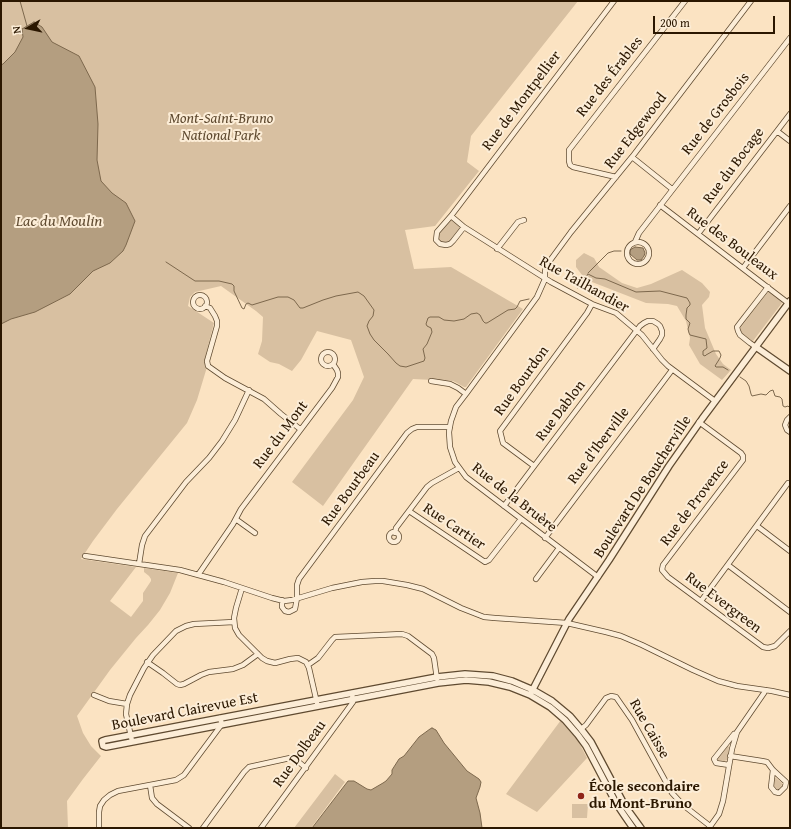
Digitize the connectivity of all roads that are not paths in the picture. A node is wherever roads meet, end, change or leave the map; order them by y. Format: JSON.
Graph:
{"nodes":[{"id":1,"x":614,"y":1,"type":"edge"},
{"id":2,"x":685,"y":1,"type":"edge"},
{"id":3,"x":751,"y":1,"type":"edge"},
{"id":4,"x":790,"y":38,"type":"edge"},
{"id":5,"x":790,"y":114,"type":"edge"},
{"id":6,"x":777,"y":131,"type":"junction"},
{"id":7,"x":790,"y":140,"type":"edge"},
{"id":8,"x":632,"y":156,"type":"junction"},
{"id":9,"x":616,"y":177,"type":"junction"},
{"id":10,"x":672,"y":189,"type":"junction"},
{"id":11,"x":660,"y":205,"type":"junction"},
{"id":12,"x":790,"y":206,"type":"edge"},
{"id":13,"x":450,"y":216,"type":"junction"},
{"id":14,"x":524,"y":220,"type":"dead end"},
{"id":15,"x":464,"y":227,"type":"junction"},
{"id":16,"x":698,"y":234,"type":"junction"},
{"id":17,"x":634,"y":242,"type":"junction"},
{"id":18,"x":497,"y":248,"type":"junction"},
{"id":19,"x":743,"y":268,"type":"junction"},
{"id":20,"x":545,"y":278,"type":"junction"},
{"id":21,"x":768,"y":287,"type":"junction"},
{"id":22,"x":789,"y":302,"type":"edge"},
{"id":23,"x":592,"y":304,"type":"junction"},
{"id":24,"x":205,"y":306,"type":"dead end"},
{"id":25,"x":637,"y":330,"type":"junction"},
{"id":26,"x":756,"y":347,"type":"junction"},
{"id":27,"x":653,"y":349,"type":"junction"},
{"id":28,"x":333,"y":364,"type":"dead end"},
{"id":29,"x":672,"y":370,"type":"junction"},
{"id":30,"x":790,"y":371,"type":"edge"},
{"id":31,"x":431,"y":381,"type":"dead end"},
{"id":32,"x":249,"y":390,"type":"junction"},
{"id":33,"x":466,"y":394,"type":"junction"},
{"id":34,"x":715,"y":401,"type":"junction"},
{"id":35,"x":790,"y":417,"type":"edge"},
{"id":36,"x":699,"y":422,"type":"junction"},
{"id":37,"x":450,"y":427,"type":"junction"},
{"id":38,"x":300,"y":430,"type":"junction"},
{"id":39,"x":790,"y":432,"type":"edge"},
{"id":40,"x":534,"y":466,"type":"junction"},
{"id":41,"x":459,"y":468,"type":"junction"},
{"id":42,"x":790,"y":483,"type":"edge"},
{"id":43,"x":504,"y":506,"type":"junction"},
{"id":44,"x":409,"y":511,"type":"junction"},
{"id":45,"x":520,"y":519,"type":"junction"},
{"id":46,"x":237,"y":520,"type":"junction"},
{"id":47,"x":757,"y":526,"type":"junction"},
{"id":48,"x":395,"y":532,"type":"dead end"},
{"id":49,"x":255,"y":533,"type":"dead end"},
{"id":50,"x":546,"y":538,"type":"junction"},
{"id":51,"x":559,"y":548,"type":"junction"},
{"id":52,"x":790,"y":551,"type":"edge"},
{"id":53,"x":85,"y":556,"type":"dead end"},
{"id":54,"x":139,"y":564,"type":"junction"},
{"id":55,"x":728,"y":566,"type":"junction"},
{"id":56,"x":662,"y":570,"type":"joint"},
{"id":57,"x":198,"y":575,"type":"junction"},
{"id":58,"x":598,"y":577,"type":"junction"},
{"id":59,"x":536,"y":579,"type":"dead end"},
{"id":60,"x":242,"y":588,"type":"junction"},
{"id":61,"x":297,"y":598,"type":"junction"},
{"id":62,"x":282,"y":600,"type":"junction"},
{"id":63,"x":701,"y":601,"type":"junction"},
{"id":64,"x":790,"y":612,"type":"edge"},
{"id":65,"x":234,"y":622,"type":"junction"},
{"id":66,"x":568,"y":623,"type":"junction"},
{"id":67,"x":790,"y":631,"type":"edge"},
{"id":68,"x":258,"y":654,"type":"junction"},
{"id":69,"x":147,"y":662,"type":"junction"},
{"id":70,"x":308,"y":665,"type":"junction"},
{"id":71,"x":437,"y":680,"type":"junction"},
{"id":72,"x":765,"y":690,"type":"junction"},
{"id":73,"x":532,"y":692,"type":"junction"},
{"id":74,"x":94,"y":695,"type":"dead end"},
{"id":75,"x":353,"y":696,"type":"junction"},
{"id":76,"x":790,"y":696,"type":"edge"},
{"id":77,"x":317,"y":703,"type":"junction"},
{"id":78,"x":126,"y":704,"type":"junction"},
{"id":79,"x":221,"y":721,"type":"junction"},
{"id":80,"x":581,"y":729,"type":"junction"},
{"id":81,"x":736,"y":732,"type":"junction"},
{"id":82,"x":131,"y":738,"type":"joint"},
{"id":83,"x":730,"y":756,"type":"junction"},
{"id":84,"x":729,"y":765,"type":"junction"},
{"id":85,"x":306,"y":768,"type":"junction"},
{"id":86,"x":773,"y":770,"type":"junction"},
{"id":87,"x":150,"y":785,"type":"junction"},
{"id":88,"x":710,"y":827,"type":"edge"},
{"id":89,"x":99,"y":828,"type":"edge"},
{"id":90,"x":189,"y":828,"type":"edge"},
{"id":91,"x":203,"y":828,"type":"edge"},
{"id":92,"x":261,"y":828,"type":"edge"},
{"id":93,"x":633,"y":828,"type":"edge"},
{"id":94,"x":641,"y":828,"type":"edge"}],
"edges":[{"from":1,"to":13,"type":"street","name":"Rue de Montpellier"},
{"from":2,"to":9,"type":"street","name":"Rue des Érables"},
{"from":3,"to":8,"type":"street","name":"Rue Edgewood"},
{"from":4,"to":10,"type":"street","name":"Rue de Grosbois"},
{"from":5,"to":6,"type":"street","name":"Rue du Bocage"},
{"from":6,"to":7,"type":"street"},
{"from":6,"to":16,"type":"street","name":"Rue du Bocage"},
{"from":8,"to":9,"type":"street","name":"Rue Edgewood"},
{"from":8,"to":10,"type":"street"},
{"from":9,"to":20,"type":"street","name":"Rue Edgewood"},
{"from":10,"to":11,"type":"street","name":"Rue de Grosbois"},
{"from":11,"to":16,"type":"street","name":"Rue des Bouleaux"},
{"from":11,"to":17,"type":"street","name":"Rue de Grosbois"},
{"from":12,"to":19,"type":"street"},
{"from":13,"to":15,"type":"street","name":"Rue Tailhandier"},
{"from":13,"to":15,"type":"street","name":"Rue de Montpellier"},
{"from":14,"to":18,"type":"street"},
{"from":15,"to":18,"type":"street","name":"Rue Tailhandier"},
{"from":16,"to":19,"type":"street","name":"Rue des Bouleaux"},
{"from":17,"to":17,"type":"street"},
{"from":18,"to":20,"type":"street","name":"Rue Tailhandier"},
{"from":19,"to":21,"type":"street","name":"Rue des Bouleaux"},
{"from":20,"to":23,"type":"street","name":"Rue Tailhandier"},
{"from":20,"to":33,"type":"street","name":"Rue de la Bruère"},
{"from":21,"to":22,"type":"street","name":"Rue des Bouleaux"},
{"from":21,"to":26,"type":"street"},
{"from":22,"to":26,"type":"street","name":"Boulevard De Boucherville"},
{"from":23,"to":25,"type":"street","name":"Rue Tailhandier"},
{"from":23,"to":40,"type":"street","name":"Rue Bourdon"},
{"from":24,"to":32,"type":"street"},
{"from":25,"to":27,"type":"street","name":"Rue Tailhandier"},
{"from":25,"to":27,"type":"street"},
{"from":25,"to":40,"type":"street","name":"Rue Dablon"},
{"from":26,"to":30,"type":"street"},
{"from":26,"to":34,"type":"street","name":"Boulevard De Boucherville"},
{"from":27,"to":29,"type":"street","name":"Rue Tailhandier"},
{"from":28,"to":38,"type":"street","name":"Rue du Mont"},
{"from":29,"to":34,"type":"street","name":"Rue Tailhandier"},
{"from":29,"to":50,"type":"street","name":"Rue d'Iberville"},
{"from":31,"to":33,"type":"street"},
{"from":32,"to":38,"type":"street"},
{"from":32,"to":54,"type":"street"},
{"from":33,"to":37,"type":"street","name":"Rue de la Bruère"},
{"from":34,"to":36,"type":"street","name":"Boulevard De Boucherville"},
{"from":35,"to":39,"type":"street"},
{"from":36,"to":56,"type":"street","name":"Rue de Provence"},
{"from":36,"to":58,"type":"street","name":"Boulevard De Boucherville"},
{"from":37,"to":41,"type":"street","name":"Rue de la Bruère"},
{"from":37,"to":61,"type":"street","name":"Rue Bourbeau"},
{"from":38,"to":46,"type":"street","name":"Rue du Mont"},
{"from":40,"to":43,"type":"street","name":"Rue Dablon"},
{"from":41,"to":43,"type":"street","name":"Rue de la Bruère"},
{"from":41,"to":44,"type":"street"},
{"from":42,"to":47,"type":"street"},
{"from":43,"to":45,"type":"street","name":"Rue de la Bruère"},
{"from":44,"to":45,"type":"street","name":"Rue Cartier"},
{"from":44,"to":48,"type":"street"},
{"from":45,"to":50,"type":"street","name":"Rue de la Bruère"},
{"from":46,"to":49,"type":"street"},
{"from":46,"to":57,"type":"street","name":"Rue du Mont"},
{"from":47,"to":52,"type":"street"},
{"from":47,"to":55,"type":"street"},
{"from":50,"to":51,"type":"street","name":"Rue de la Bruère"},
{"from":51,"to":58,"type":"street","name":"Rue de la Bruère"},
{"from":51,"to":59,"type":"street"},
{"from":53,"to":54,"type":"street"},
{"from":54,"to":57,"type":"street"},
{"from":55,"to":63,"type":"street"},
{"from":55,"to":64,"type":"street"},
{"from":56,"to":63,"type":"street","name":"Rue Evergreen"},
{"from":57,"to":60,"type":"street"},
{"from":58,"to":66,"type":"street","name":"Boulevard De Boucherville"},
{"from":60,"to":62,"type":"street"},
{"from":60,"to":65,"type":"street"},
{"from":61,"to":62,"type":"street"},
{"from":61,"to":62,"type":"street"},
{"from":61,"to":66,"type":"street"},
{"from":63,"to":67,"type":"street","name":"Rue Evergreen"},
{"from":65,"to":68,"type":"street"},
{"from":65,"to":69,"type":"street"},
{"from":66,"to":72,"type":"street"},
{"from":66,"to":73,"type":"street","name":"Boulevard De Boucherville"},
{"from":68,"to":69,"type":"street"},
{"from":68,"to":70,"type":"street"},
{"from":69,"to":78,"type":"street"},
{"from":70,"to":71,"type":"street"},
{"from":70,"to":77,"type":"street"},
{"from":71,"to":73,"type":"street","name":"Boulevard Clairevue Est"},
{"from":71,"to":75,"type":"street","name":"Boulevard Clairevue Est"},
{"from":72,"to":76,"type":"street"},
{"from":72,"to":81,"type":"street"},
{"from":73,"to":80,"type":"street","name":"Boulevard Clairevue Est"},
{"from":73,"to":93,"type":"street","name":"Boulevard Clairevue Est"},
{"from":74,"to":78,"type":"street"},
{"from":75,"to":77,"type":"street","name":"Boulevard Clairevue Est"},
{"from":75,"to":85,"type":"street","name":"Rue Dolbeau"},
{"from":77,"to":79,"type":"street","name":"Boulevard Clairevue Est"},
{"from":78,"to":82,"type":"street"},
{"from":79,"to":82,"type":"street","name":"Boulevard Clairevue Est"},
{"from":79,"to":87,"type":"street"},
{"from":80,"to":88,"type":"street","name":"Rue Caisse"},
{"from":80,"to":94,"type":"street","name":"Boulevard Clairevue Est"},
{"from":81,"to":83,"type":"street"},
{"from":81,"to":84,"type":"street"},
{"from":83,"to":84,"type":"street"},
{"from":83,"to":86,"type":"street"},
{"from":84,"to":88,"type":"street"},
{"from":85,"to":91,"type":"street"},
{"from":85,"to":92,"type":"street","name":"Rue Dolbeau"},
{"from":86,"to":86,"type":"street"},
{"from":87,"to":89,"type":"street"},
{"from":87,"to":90,"type":"street"}]}
